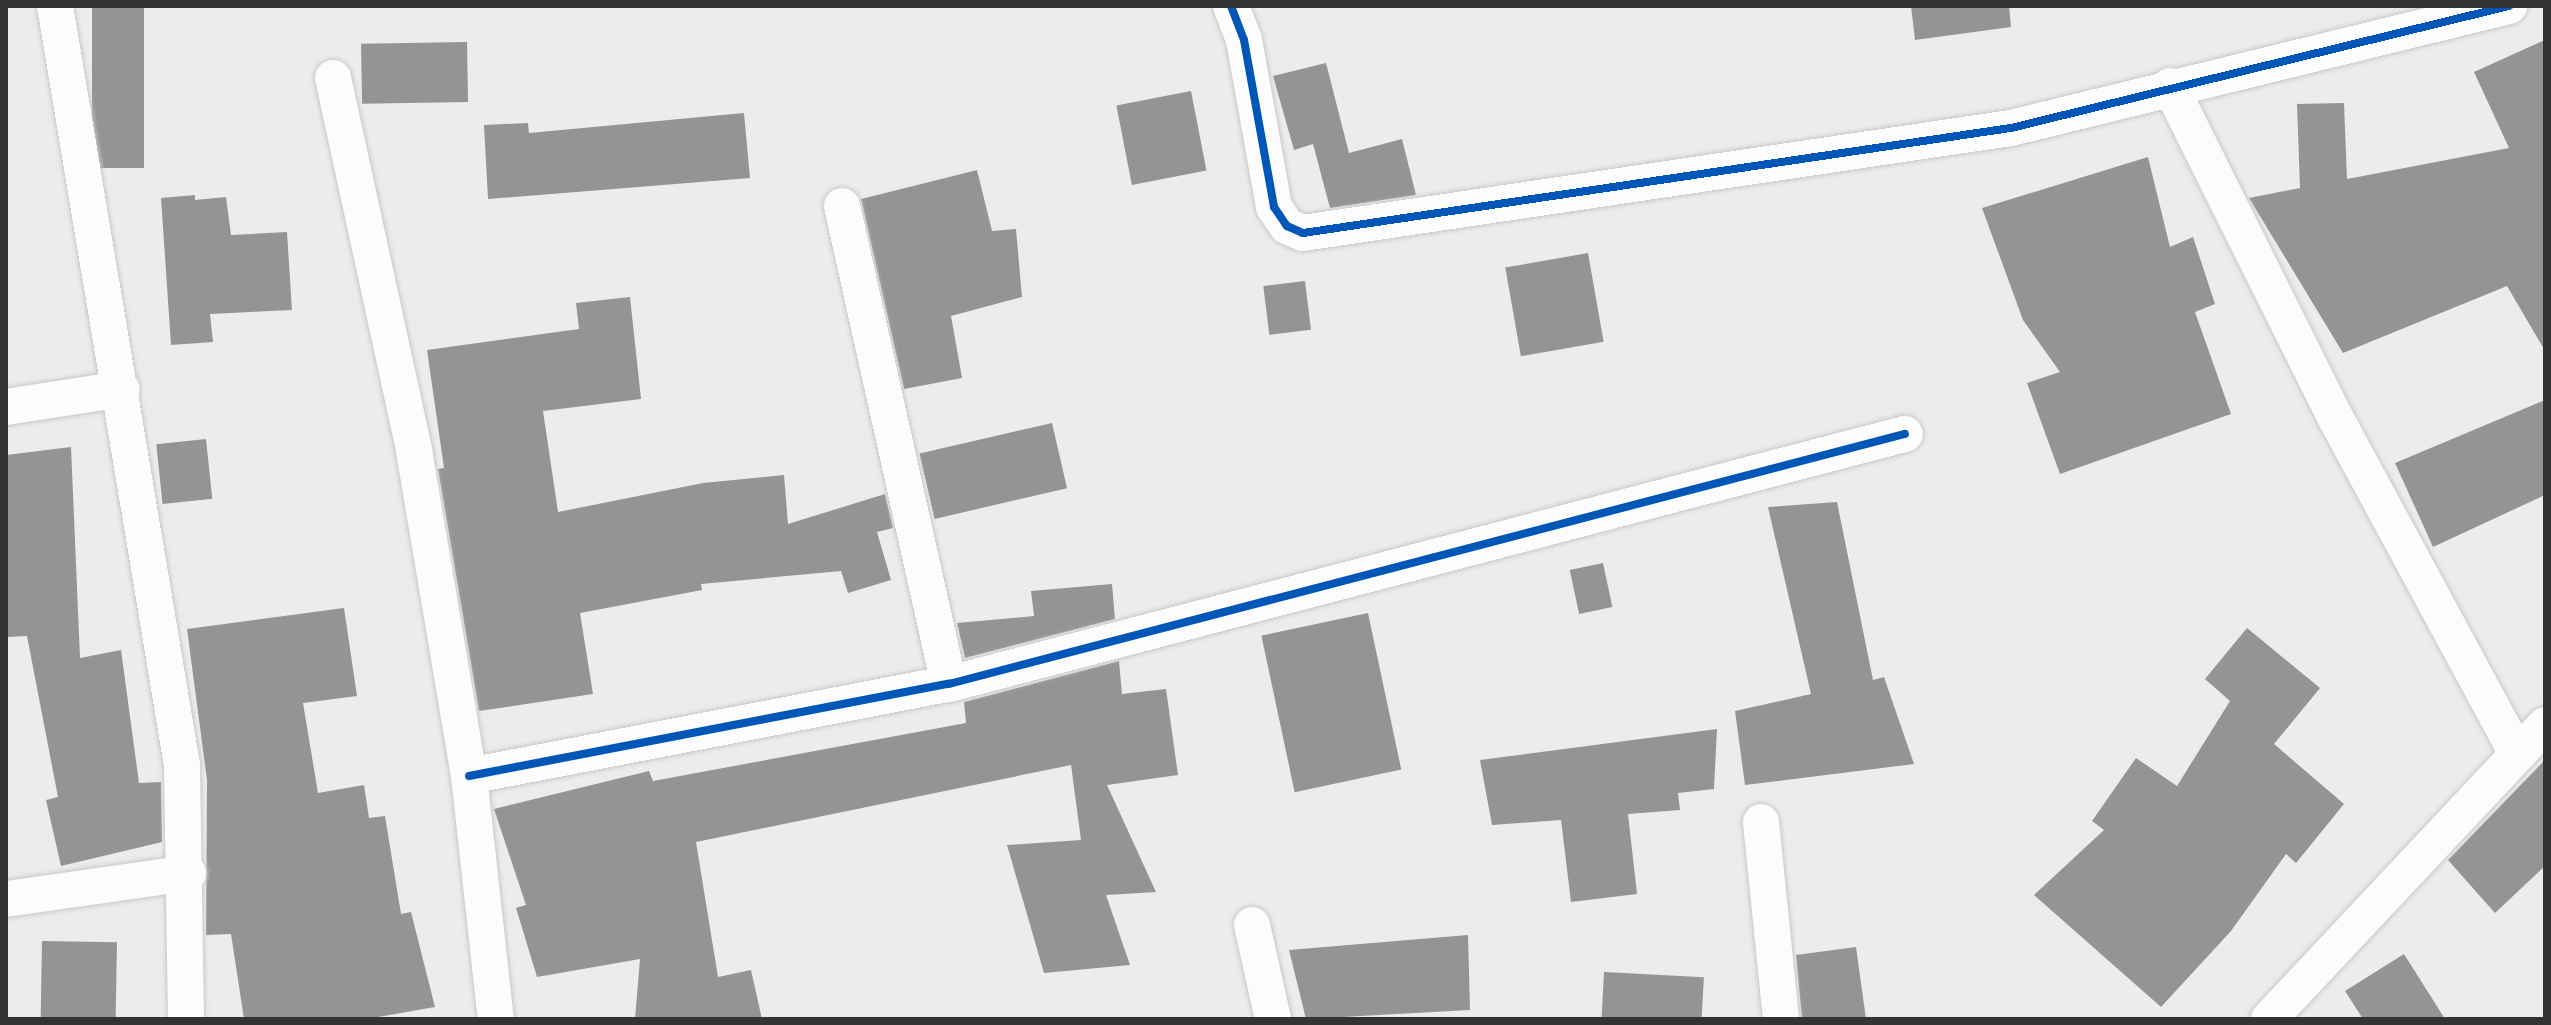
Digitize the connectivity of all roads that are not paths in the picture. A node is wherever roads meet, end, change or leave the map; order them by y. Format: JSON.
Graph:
{"nodes":[{"id":1,"x":55,"y":6,"type":"edge"},
{"id":2,"x":1231,"y":6,"type":"edge"},
{"id":3,"x":2509,"y":6,"type":"edge"},
{"id":4,"x":333,"y":78,"type":"dead end"},
{"id":5,"x":2170,"y":86,"type":"junction"},
{"id":6,"x":842,"y":206,"type":"dead end"},
{"id":7,"x":122,"y":389,"type":"junction"},
{"id":8,"x":6,"y":407,"type":"edge"},
{"id":9,"x":1905,"y":434,"type":"dead end"},
{"id":10,"x":949,"y":684,"type":"junction"},
{"id":11,"x":2545,"y":725,"type":"edge"},
{"id":12,"x":2517,"y":754,"type":"junction"},
{"id":13,"x":469,"y":776,"type":"junction"},
{"id":14,"x":1761,"y":822,"type":"dead end"},
{"id":15,"x":188,"y":873,"type":"junction"},
{"id":16,"x":6,"y":899,"type":"edge"},
{"id":17,"x":1252,"y":925,"type":"dead end"},
{"id":18,"x":186,"y":1019,"type":"edge"},
{"id":19,"x":496,"y":1019,"type":"edge"},
{"id":20,"x":1273,"y":1019,"type":"edge"},
{"id":21,"x":1781,"y":1019,"type":"edge"},
{"id":22,"x":2269,"y":1019,"type":"edge"}],
"edges":[{"from":1,"to":7,"type":"street"},
{"from":2,"to":5,"type":"street"},
{"from":3,"to":5,"type":"street"},
{"from":4,"to":13,"type":"street"},
{"from":5,"to":12,"type":"street"},
{"from":6,"to":10,"type":"street"},
{"from":7,"to":8,"type":"street"},
{"from":7,"to":15,"type":"street"},
{"from":9,"to":10,"type":"street"},
{"from":10,"to":13,"type":"street"},
{"from":11,"to":12,"type":"street"},
{"from":12,"to":22,"type":"street"},
{"from":13,"to":19,"type":"street"},
{"from":14,"to":21,"type":"street"},
{"from":15,"to":16,"type":"street"},
{"from":15,"to":18,"type":"street"},
{"from":17,"to":20,"type":"street"}]}
